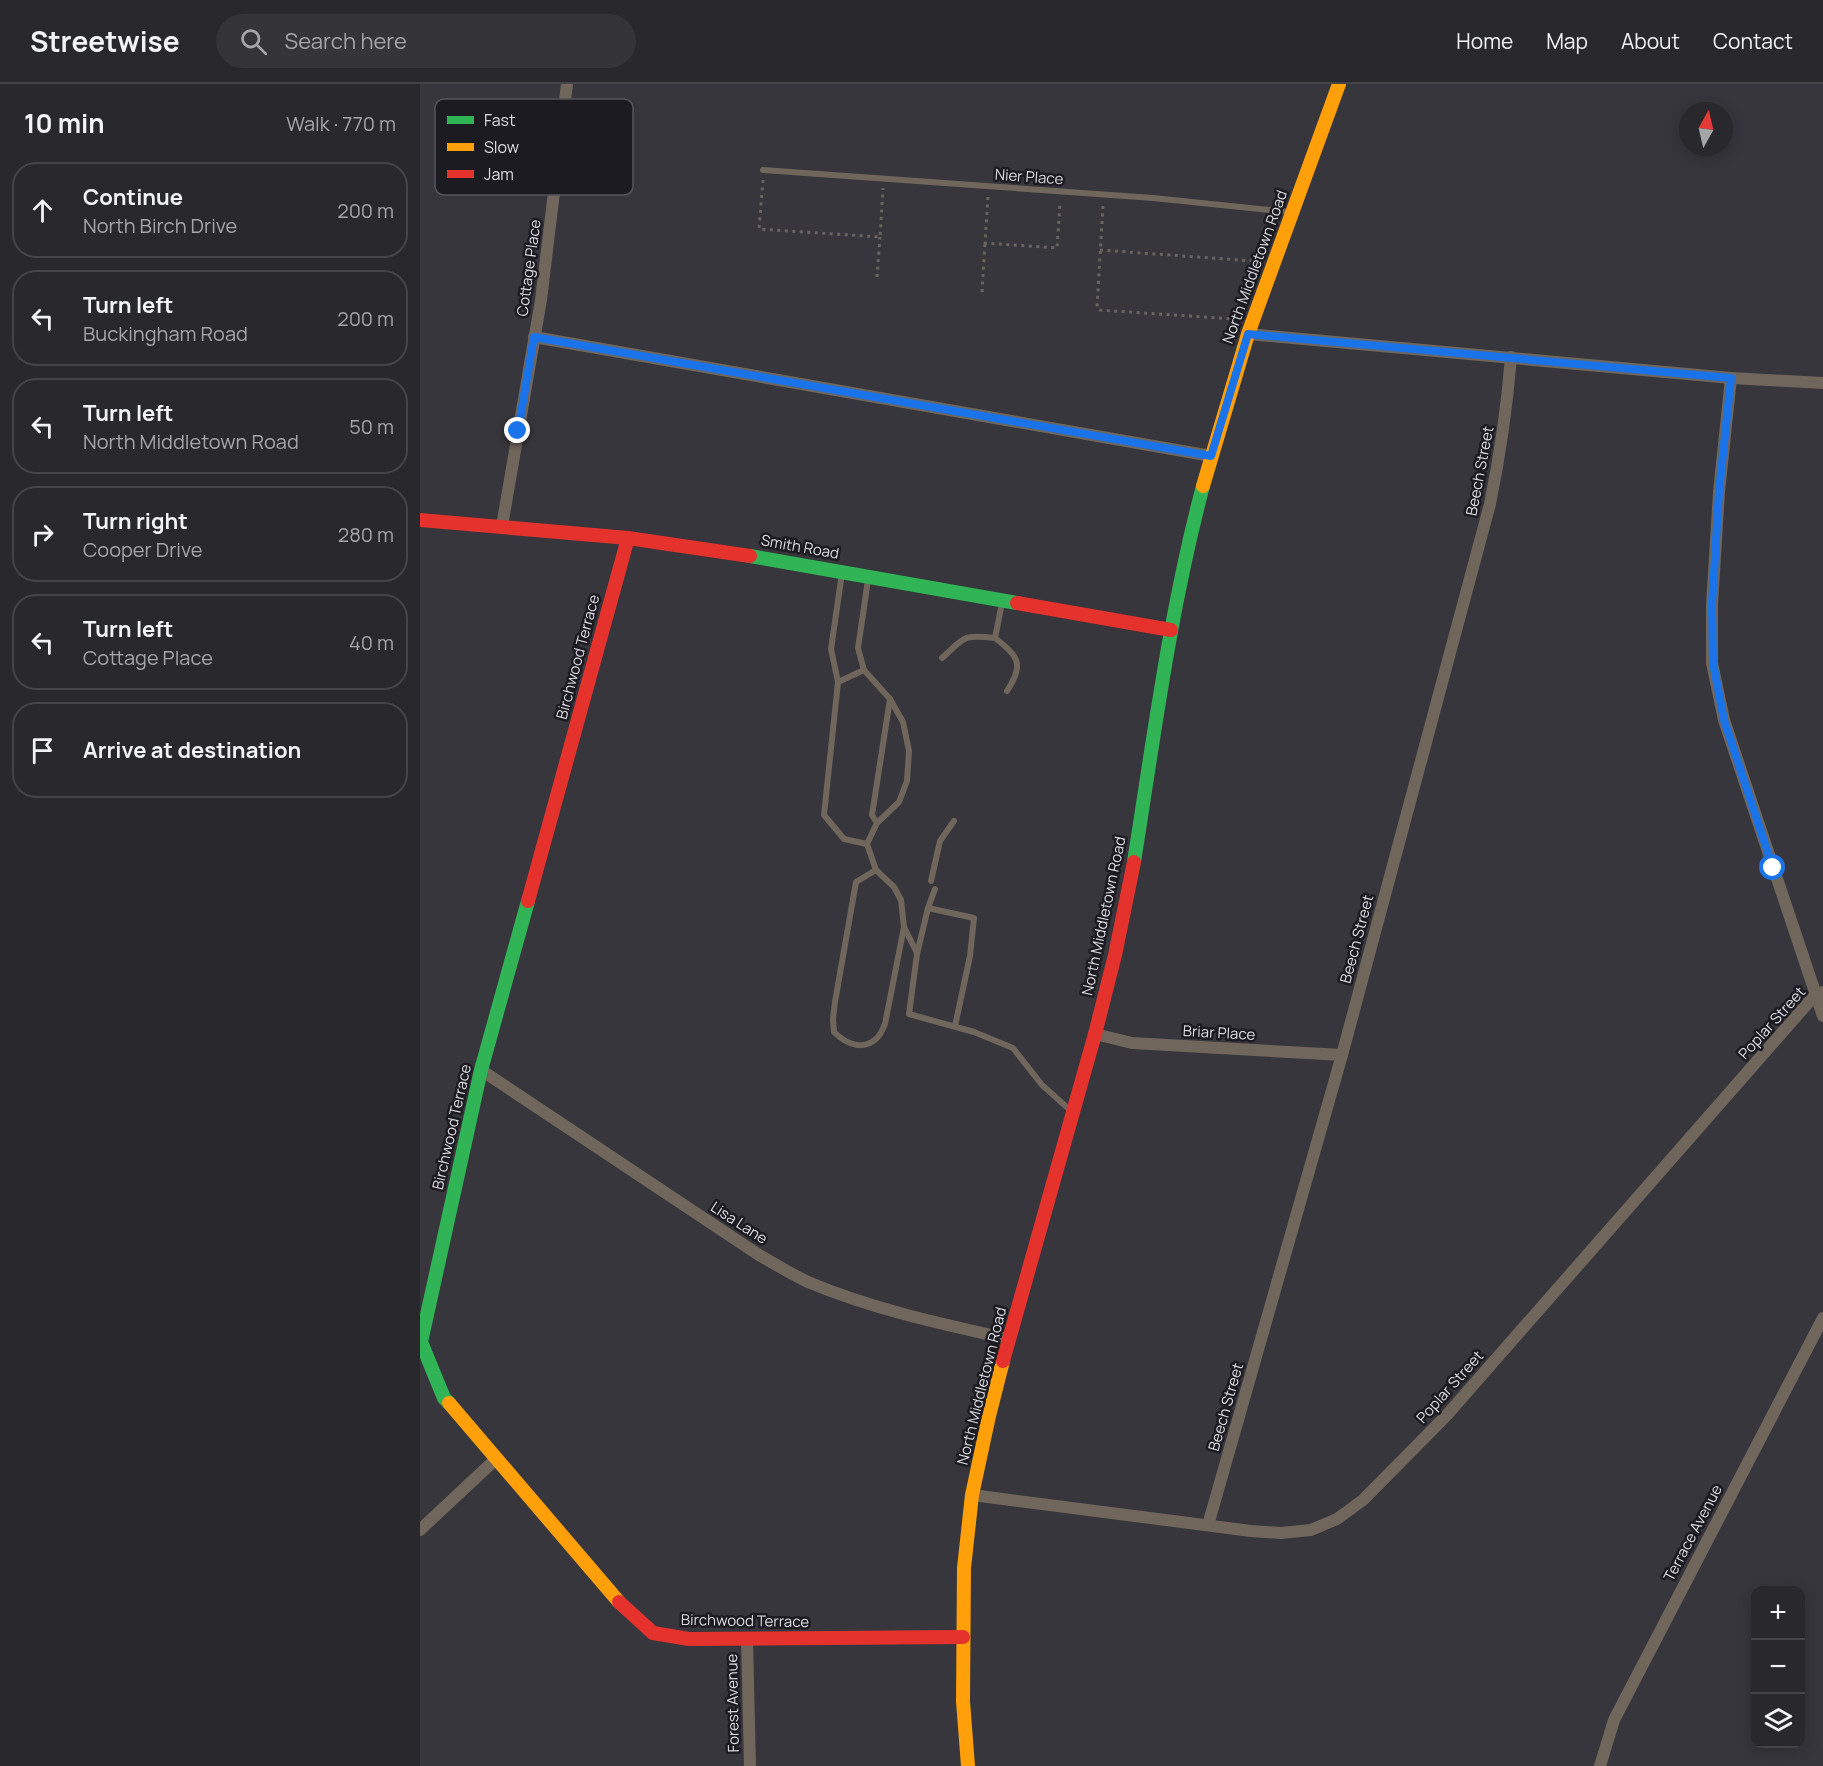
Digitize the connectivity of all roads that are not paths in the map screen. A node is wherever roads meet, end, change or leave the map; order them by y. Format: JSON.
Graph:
{"nodes":[{"id":1,"x":567,"y":84,"type":"edge"},
{"id":2,"x":1339,"y":84,"type":"edge"},
{"id":3,"x":565,"y":99,"type":"edge"},
{"id":4,"x":763,"y":170,"type":"road end"},
{"id":5,"x":554,"y":195,"type":"edge"},
{"id":6,"x":1292,"y":212,"type":"junction"},
{"id":7,"x":1248,"y":334,"type":"junction"},
{"id":8,"x":534,"y":337,"type":"junction"},
{"id":9,"x":1511,"y":357,"type":"junction"},
{"id":10,"x":1731,"y":378,"type":"junction"},
{"id":11,"x":1823,"y":383,"type":"edge"},
{"id":12,"x":1211,"y":456,"type":"junction"},
{"id":13,"x":420,"y":520,"type":"edge"},
{"id":14,"x":502,"y":526,"type":"junction"},
{"id":15,"x":628,"y":538,"type":"junction"},
{"id":16,"x":843,"y":571,"type":"junction"},
{"id":17,"x":869,"y":576,"type":"junction"},
{"id":18,"x":1003,"y":600,"type":"junction"},
{"id":19,"x":1171,"y":630,"type":"junction"},
{"id":20,"x":995,"y":638,"type":"junction"},
{"id":21,"x":942,"y":658,"type":"dead end"},
{"id":22,"x":864,"y":670,"type":"junction"},
{"id":23,"x":838,"y":682,"type":"junction"},
{"id":24,"x":1007,"y":691,"type":"dead end"},
{"id":25,"x":890,"y":699,"type":"junction"},
{"id":26,"x":954,"y":821,"type":"dead end"},
{"id":27,"x":877,"y":823,"type":"junction"},
{"id":28,"x":867,"y":843,"type":"junction"},
{"id":29,"x":876,"y":870,"type":"junction"},
{"id":30,"x":932,"y":881,"type":"dead end"},
{"id":31,"x":935,"y":889,"type":"dead end"},
{"id":32,"x":928,"y":908,"type":"junction"},
{"id":33,"x":903,"y":927,"type":"junction"},
{"id":34,"x":917,"y":954,"type":"junction"},
{"id":35,"x":1819,"y":993,"type":"edge"},
{"id":36,"x":1823,"y":1016,"type":"edge"},
{"id":37,"x":955,"y":1026,"type":"junction"},
{"id":38,"x":1095,"y":1034,"type":"junction"},
{"id":39,"x":1342,"y":1055,"type":"junction"},
{"id":40,"x":481,"y":1070,"type":"junction"},
{"id":41,"x":1073,"y":1112,"type":"junction"},
{"id":42,"x":1823,"y":1318,"type":"edge"},
{"id":43,"x":1009,"y":1339,"type":"junction"},
{"id":44,"x":497,"y":1458,"type":"junction"},
{"id":45,"x":972,"y":1495,"type":"junction"},
{"id":46,"x":1208,"y":1525,"type":"junction"},
{"id":47,"x":420,"y":1530,"type":"edge"},
{"id":48,"x":963,"y":1637,"type":"junction"},
{"id":49,"x":747,"y":1639,"type":"junction"},
{"id":50,"x":750,"y":1766,"type":"edge"},
{"id":51,"x":968,"y":1766,"type":"edge"},
{"id":52,"x":1600,"y":1766,"type":"edge"}],
"edges":[{"from":1,"to":3,"type":"street","name":"Cottage Place"},
{"from":2,"to":6,"type":"street","name":"North Middletown Road"},
{"from":4,"to":6,"type":"lane","name":"Nier Place"},
{"from":5,"to":8,"type":"street","name":"Cottage Place"},
{"from":6,"to":7,"type":"street","name":"North Middletown Road"},
{"from":7,"to":9,"type":"street"},
{"from":7,"to":12,"type":"street","name":"North Middletown Road"},
{"from":8,"to":12,"type":"street"},
{"from":8,"to":14,"type":"street","name":"Cottage Place"},
{"from":9,"to":10,"type":"street"},
{"from":9,"to":39,"type":"street","name":"Beech Street"},
{"from":10,"to":11,"type":"street"},
{"from":10,"to":35,"type":"street"},
{"from":12,"to":19,"type":"street","name":"North Middletown Road"},
{"from":13,"to":14,"type":"street","name":"Smith Road"},
{"from":14,"to":15,"type":"street","name":"Smith Road"},
{"from":15,"to":16,"type":"street","name":"Smith Road"},
{"from":15,"to":40,"type":"street","name":"Birchwood Terrace"},
{"from":16,"to":17,"type":"street","name":"Smith Road"},
{"from":16,"to":23,"type":"lane"},
{"from":17,"to":18,"type":"street","name":"Smith Road"},
{"from":17,"to":22,"type":"lane"},
{"from":18,"to":19,"type":"street","name":"Smith Road"},
{"from":18,"to":20,"type":"lane"},
{"from":19,"to":38,"type":"street","name":"North Middletown Road"},
{"from":20,"to":21,"type":"lane"},
{"from":20,"to":24,"type":"lane"},
{"from":22,"to":23,"type":"lane"},
{"from":22,"to":25,"type":"lane"},
{"from":23,"to":28,"type":"lane"},
{"from":25,"to":27,"type":"lane"},
{"from":25,"to":27,"type":"lane"},
{"from":26,"to":30,"type":"lane"},
{"from":27,"to":28,"type":"lane"},
{"from":28,"to":29,"type":"lane"},
{"from":29,"to":33,"type":"lane"},
{"from":29,"to":33,"type":"lane"},
{"from":31,"to":32,"type":"lane"},
{"from":32,"to":34,"type":"lane"},
{"from":32,"to":37,"type":"lane"},
{"from":33,"to":34,"type":"lane"},
{"from":34,"to":37,"type":"lane"},
{"from":35,"to":36,"type":"street"},
{"from":35,"to":46,"type":"street","name":"Poplar Street"},
{"from":37,"to":41,"type":"lane"},
{"from":38,"to":39,"type":"street","name":"Briar Place"},
{"from":38,"to":41,"type":"street","name":"North Middletown Road"},
{"from":39,"to":46,"type":"street","name":"Beech Street"},
{"from":40,"to":43,"type":"street","name":"Lisa Lane"},
{"from":40,"to":44,"type":"street","name":"Birchwood Terrace"},
{"from":41,"to":43,"type":"street","name":"North Middletown Road"},
{"from":42,"to":52,"type":"street","name":"Terrace Avenue"},
{"from":43,"to":45,"type":"street","name":"North Middletown Road"},
{"from":44,"to":47,"type":"street"},
{"from":44,"to":49,"type":"street","name":"Birchwood Terrace"},
{"from":45,"to":46,"type":"street","name":"Poplar Street"},
{"from":45,"to":48,"type":"street","name":"North Middletown Road"},
{"from":48,"to":49,"type":"street","name":"Birchwood Terrace"},
{"from":48,"to":51,"type":"street","name":"North Middletown Road"},
{"from":49,"to":50,"type":"street","name":"Forest Avenue"}]}
